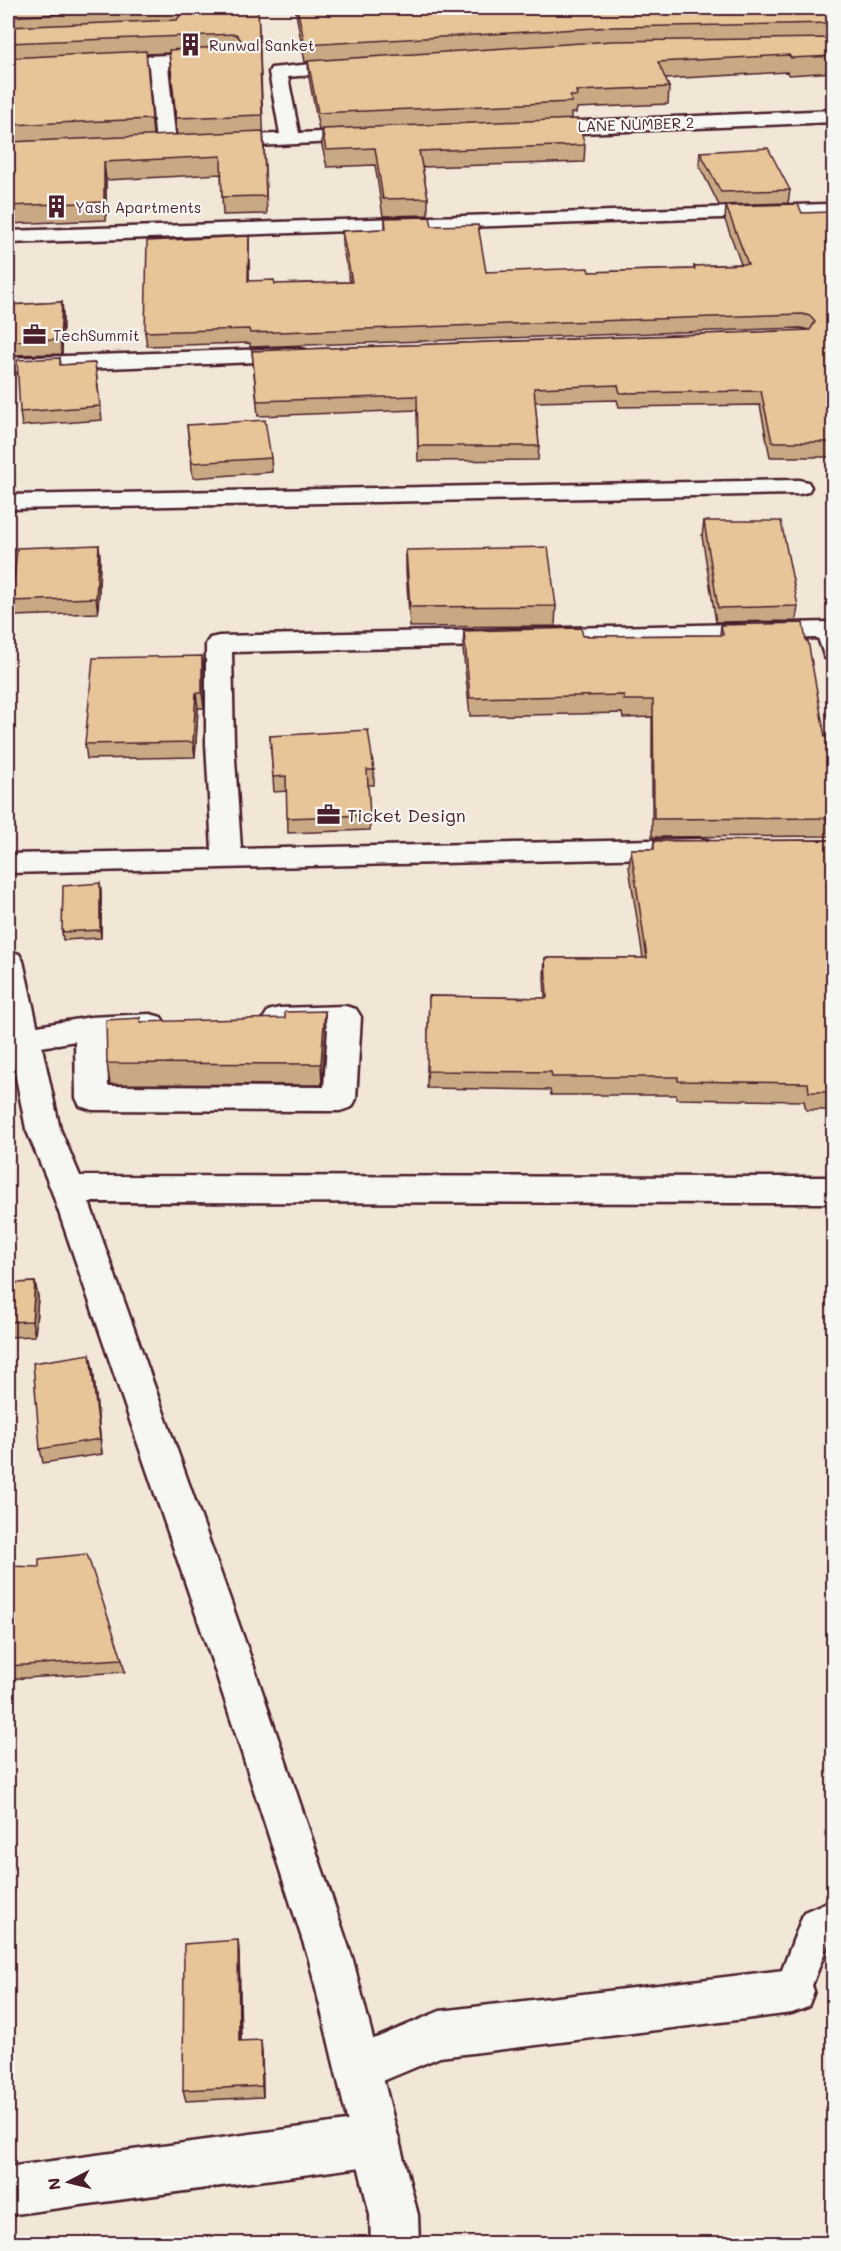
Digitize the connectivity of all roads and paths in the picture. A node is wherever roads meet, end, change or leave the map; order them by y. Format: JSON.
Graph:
{"nodes":[{"id":1,"x":231,"y":57,"type":"edge"},
{"id":2,"x":158,"y":60,"type":"junction"},
{"id":3,"x":88,"y":64,"type":"edge"},
{"id":4,"x":371,"y":65,"type":"edge"},
{"id":5,"x":834,"y":116,"type":"edge"},
{"id":6,"x":516,"y":129,"type":"edge"},
{"id":7,"x":386,"y":135,"type":"edge"},
{"id":8,"x":291,"y":139,"type":"junction"},
{"id":9,"x":166,"y":144,"type":"junction"},
{"id":10,"x":144,"y":145,"type":"edge"},
{"id":11,"x":827,"y":210,"type":"edge"},
{"id":12,"x":8,"y":237,"type":"edge"},
{"id":13,"x":315,"y":354,"type":"edge"},
{"id":14,"x":8,"y":365,"type":"edge"},
{"id":15,"x":799,"y":487,"type":"dead end"},
{"id":16,"x":8,"y":502,"type":"edge"},
{"id":17,"x":834,"y":651,"type":"edge"},
{"id":18,"x":726,"y":848,"type":"edge"},
{"id":19,"x":227,"y":858,"type":"junction"},
{"id":20,"x":8,"y":864,"type":"edge"},
{"id":21,"x":8,"y":961,"type":"edge"},
{"id":22,"x":253,"y":1020,"type":"edge"},
{"id":23,"x":184,"y":1022,"type":"edge"},
{"id":24,"x":91,"y":1028,"type":"junction"},
{"id":25,"x":16,"y":1041,"type":"edge"},
{"id":26,"x":68,"y":1190,"type":"junction"},
{"id":27,"x":834,"y":1190,"type":"edge"},
{"id":28,"x":834,"y":1917,"type":"edge"},
{"id":29,"x":792,"y":1991,"type":"joint"},
{"id":30,"x":359,"y":2068,"type":"junction"},
{"id":31,"x":376,"y":2141,"type":"junction"},
{"id":32,"x":8,"y":2191,"type":"edge"},
{"id":33,"x":395,"y":2244,"type":"edge"}],
"edges":[{"from":1,"to":2,"type":"street"},
{"from":2,"to":3,"type":"street"},
{"from":2,"to":9,"type":"street"},
{"from":4,"to":8,"type":"street"},
{"from":5,"to":6,"type":"street","name":"LANE NUMBER 2"},
{"from":7,"to":8,"type":"street"},
{"from":8,"to":9,"type":"street"},
{"from":9,"to":10,"type":"street"},
{"from":11,"to":12,"type":"street"},
{"from":13,"to":14,"type":"street"},
{"from":15,"to":16,"type":"street"},
{"from":17,"to":19,"type":"street"},
{"from":18,"to":19,"type":"street"},
{"from":19,"to":20,"type":"street"},
{"from":21,"to":25,"type":"street"},
{"from":22,"to":24,"type":"street"},
{"from":23,"to":24,"type":"street"},
{"from":24,"to":25,"type":"street"},
{"from":25,"to":26,"type":"street"},
{"from":26,"to":27,"type":"street"},
{"from":26,"to":30,"type":"street"},
{"from":28,"to":29,"type":"lane"},
{"from":29,"to":30,"type":"street"},
{"from":30,"to":31,"type":"street"},
{"from":31,"to":32,"type":"street"},
{"from":31,"to":33,"type":"street"}]}
